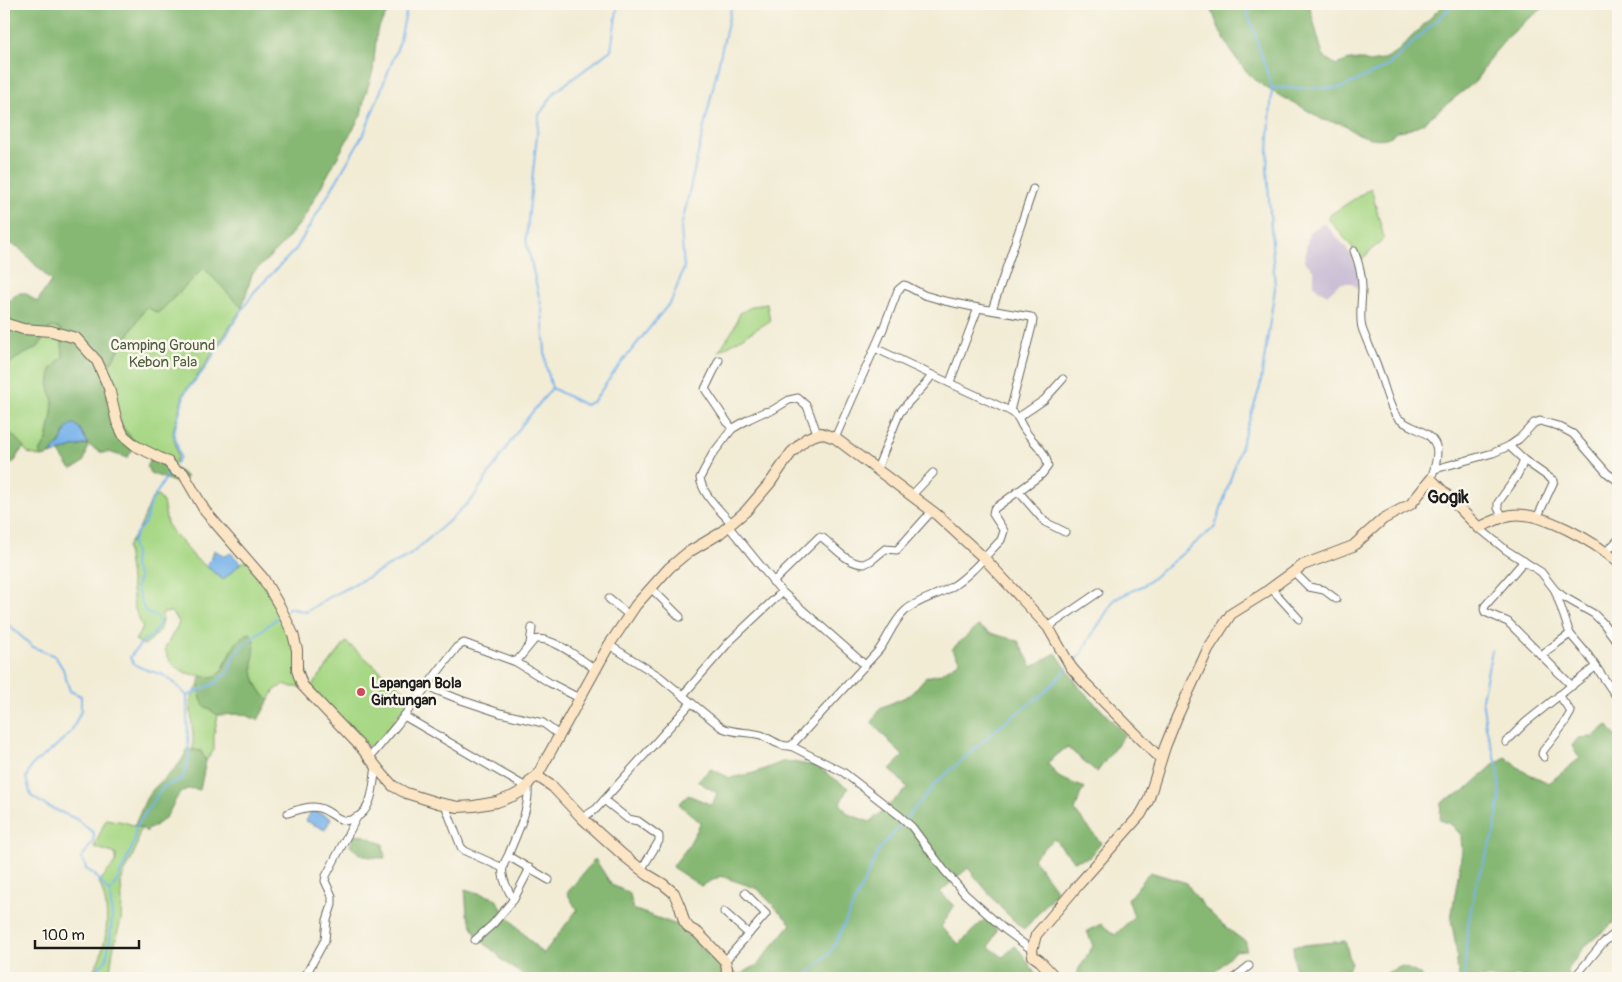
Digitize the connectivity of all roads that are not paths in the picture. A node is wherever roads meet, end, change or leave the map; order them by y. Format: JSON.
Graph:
{"nodes":[{"id":1,"x":1033,"y":190,"type":"dead end"},
{"id":2,"x":1354,"y":252,"type":"dead end"},
{"id":3,"x":978,"y":308,"type":"junction"},
{"id":4,"x":992,"y":310,"type":"junction"},
{"id":5,"x":4,"y":321,"type":"edge"},
{"id":6,"x":875,"y":348,"type":"junction"},
{"id":7,"x":720,"y":360,"type":"dead end"},
{"id":8,"x":932,"y":375,"type":"junction"},
{"id":9,"x":1064,"y":379,"type":"dead end"},
{"id":10,"x":950,"y":382,"type":"junction"},
{"id":11,"x":1010,"y":411,"type":"junction"},
{"id":12,"x":1019,"y":417,"type":"junction"},
{"id":13,"x":732,"y":429,"type":"junction"},
{"id":14,"x":816,"y":433,"type":"junction"},
{"id":15,"x":835,"y":438,"type":"junction"},
{"id":16,"x":1510,"y":446,"type":"junction"},
{"id":17,"x":1524,"y":460,"type":"junction"},
{"id":18,"x":877,"y":469,"type":"junction"},
{"id":19,"x":933,"y":473,"type":"dead end"},
{"id":20,"x":1433,"y":474,"type":"junction"},
{"id":21,"x":1618,"y":481,"type":"edge"},
{"id":22,"x":1018,"y":491,"type":"junction"},
{"id":23,"x":912,"y":495,"type":"junction"},
{"id":24,"x":932,"y":511,"type":"junction"},
{"id":25,"x":1503,"y":517,"type":"junction"},
{"id":26,"x":1537,"y":518,"type":"junction"},
{"id":27,"x":730,"y":525,"type":"junction"},
{"id":28,"x":1479,"y":528,"type":"junction"},
{"id":29,"x":1065,"y":532,"type":"dead end"},
{"id":30,"x":1618,"y":540,"type":"edge"},
{"id":31,"x":1606,"y":552,"type":"junction"},
{"id":32,"x":984,"y":558,"type":"junction"},
{"id":33,"x":1524,"y":561,"type":"junction"},
{"id":34,"x":1618,"y":562,"type":"edge"},
{"id":35,"x":1293,"y":571,"type":"junction"},
{"id":36,"x":773,"y":582,"type":"junction"},
{"id":37,"x":651,"y":588,"type":"junction"},
{"id":38,"x":1271,"y":588,"type":"junction"},
{"id":39,"x":1555,"y":590,"type":"junction"},
{"id":40,"x":782,"y":592,"type":"junction"},
{"id":41,"x":1099,"y":592,"type":"dead end"},
{"id":42,"x":608,"y":599,"type":"dead end"},
{"id":43,"x":1336,"y":599,"type":"dead end"},
{"id":44,"x":629,"y":615,"type":"junction"},
{"id":45,"x":680,"y":617,"type":"dead end"},
{"id":46,"x":1299,"y":619,"type":"dead end"},
{"id":47,"x":1048,"y":627,"type":"junction"},
{"id":48,"x":532,"y":628,"type":"dead end"},
{"id":49,"x":1570,"y":634,"type":"junction"},
{"id":50,"x":1618,"y":643,"type":"edge"},
{"id":51,"x":530,"y":644,"type":"junction"},
{"id":52,"x":609,"y":645,"type":"junction"},
{"id":53,"x":1541,"y":655,"type":"junction"},
{"id":54,"x":516,"y":662,"type":"junction"},
{"id":55,"x":865,"y":665,"type":"junction"},
{"id":56,"x":1595,"y":667,"type":"junction"},
{"id":57,"x":596,"y":669,"type":"junction"},
{"id":58,"x":428,"y":684,"type":"junction"},
{"id":59,"x":1572,"y":686,"type":"junction"},
{"id":60,"x":682,"y":695,"type":"junction"},
{"id":61,"x":1559,"y":695,"type":"junction"},
{"id":62,"x":579,"y":698,"type":"junction"},
{"id":63,"x":1618,"y":699,"type":"edge"},
{"id":64,"x":691,"y":703,"type":"junction"},
{"id":65,"x":404,"y":716,"type":"junction"},
{"id":66,"x":559,"y":735,"type":"junction"},
{"id":67,"x":1506,"y":742,"type":"dead end"},
{"id":68,"x":791,"y":746,"type":"junction"},
{"id":69,"x":370,"y":757,"type":"junction"},
{"id":70,"x":1544,"y":757,"type":"dead end"},
{"id":71,"x":1161,"y":759,"type":"junction"},
{"id":72,"x":376,"y":766,"type":"junction"},
{"id":73,"x":537,"y":776,"type":"junction"},
{"id":74,"x":527,"y":786,"type":"junction"},
{"id":75,"x":604,"y":800,"type":"junction"},
{"id":76,"x":445,"y":804,"type":"junction"},
{"id":77,"x":288,"y":813,"type":"dead end"},
{"id":78,"x":357,"y":817,"type":"junction"},
{"id":79,"x":582,"y":818,"type":"junction"},
{"id":80,"x":508,"y":856,"type":"junction"},
{"id":81,"x":503,"y":868,"type":"junction"},
{"id":82,"x":530,"y":868,"type":"junction"},
{"id":83,"x":641,"y":870,"type":"junction"},
{"id":84,"x":548,"y":880,"type":"dead end"},
{"id":85,"x":745,"y":893,"type":"dead end"},
{"id":86,"x":514,"y":898,"type":"junction"},
{"id":87,"x":724,"y":912,"type":"dead end"},
{"id":88,"x":1618,"y":931,"type":"edge"},
{"id":89,"x":749,"y":934,"type":"junction"},
{"id":90,"x":476,"y":940,"type":"dead end"},
{"id":91,"x":1032,"y":950,"type":"junction"},
{"id":92,"x":725,"y":961,"type":"junction"},
{"id":93,"x":1249,"y":966,"type":"dead end"},
{"id":94,"x":304,"y":978,"type":"edge"},
{"id":95,"x":726,"y":978,"type":"edge"},
{"id":96,"x":1056,"y":978,"type":"edge"},
{"id":97,"x":1234,"y":978,"type":"edge"},
{"id":98,"x":1574,"y":978,"type":"edge"}],
"edges":[{"from":1,"to":4,"type":"street"},
{"from":2,"to":20,"type":"street"},
{"from":3,"to":4,"type":"street"},
{"from":3,"to":6,"type":"street"},
{"from":3,"to":10,"type":"street"},
{"from":4,"to":11,"type":"street"},
{"from":5,"to":69,"type":"street"},
{"from":6,"to":8,"type":"street"},
{"from":6,"to":15,"type":"street"},
{"from":7,"to":13,"type":"street"},
{"from":8,"to":10,"type":"street"},
{"from":8,"to":18,"type":"street"},
{"from":9,"to":12,"type":"street"},
{"from":10,"to":11,"type":"street"},
{"from":11,"to":12,"type":"street"},
{"from":12,"to":22,"type":"street"},
{"from":13,"to":14,"type":"street"},
{"from":13,"to":27,"type":"street"},
{"from":14,"to":15,"type":"street"},
{"from":14,"to":27,"type":"street"},
{"from":15,"to":18,"type":"street"},
{"from":16,"to":17,"type":"street"},
{"from":16,"to":20,"type":"street"},
{"from":16,"to":21,"type":"street"},
{"from":17,"to":25,"type":"street"},
{"from":17,"to":26,"type":"street"},
{"from":18,"to":23,"type":"street"},
{"from":19,"to":23,"type":"street"},
{"from":20,"to":28,"type":"street"},
{"from":20,"to":35,"type":"street"},
{"from":22,"to":29,"type":"street"},
{"from":22,"to":32,"type":"street"},
{"from":23,"to":24,"type":"street"},
{"from":24,"to":32,"type":"street"},
{"from":24,"to":36,"type":"street"},
{"from":25,"to":26,"type":"street"},
{"from":25,"to":28,"type":"street"},
{"from":26,"to":31,"type":"street"},
{"from":27,"to":36,"type":"street"},
{"from":27,"to":37,"type":"street"},
{"from":28,"to":33,"type":"street"},
{"from":30,"to":31,"type":"street"},
{"from":31,"to":34,"type":"street"},
{"from":32,"to":47,"type":"street"},
{"from":32,"to":55,"type":"street"},
{"from":33,"to":39,"type":"street"},
{"from":33,"to":53,"type":"street"},
{"from":35,"to":38,"type":"street"},
{"from":35,"to":43,"type":"street"},
{"from":36,"to":40,"type":"street"},
{"from":37,"to":44,"type":"street"},
{"from":37,"to":45,"type":"street"},
{"from":38,"to":46,"type":"street"},
{"from":38,"to":71,"type":"street"},
{"from":39,"to":49,"type":"street"},
{"from":39,"to":50,"type":"street"},
{"from":40,"to":55,"type":"street"},
{"from":40,"to":60,"type":"street"},
{"from":41,"to":47,"type":"street"},
{"from":42,"to":44,"type":"street"},
{"from":44,"to":52,"type":"street"},
{"from":47,"to":71,"type":"street"},
{"from":48,"to":51,"type":"street"},
{"from":49,"to":53,"type":"street"},
{"from":49,"to":56,"type":"street"},
{"from":51,"to":54,"type":"street"},
{"from":51,"to":57,"type":"street"},
{"from":52,"to":57,"type":"street"},
{"from":52,"to":60,"type":"street"},
{"from":53,"to":59,"type":"street"},
{"from":54,"to":58,"type":"street"},
{"from":54,"to":62,"type":"street"},
{"from":55,"to":68,"type":"street"},
{"from":56,"to":59,"type":"street"},
{"from":56,"to":63,"type":"street"},
{"from":57,"to":62,"type":"street"},
{"from":58,"to":65,"type":"street"},
{"from":58,"to":66,"type":"street"},
{"from":59,"to":61,"type":"street"},
{"from":60,"to":64,"type":"street"},
{"from":61,"to":67,"type":"street"},
{"from":61,"to":70,"type":"street"},
{"from":62,"to":66,"type":"street"},
{"from":64,"to":68,"type":"street"},
{"from":64,"to":75,"type":"street"},
{"from":65,"to":69,"type":"street"},
{"from":65,"to":74,"type":"street"},
{"from":66,"to":73,"type":"street"},
{"from":68,"to":91,"type":"street"},
{"from":69,"to":72,"type":"street"},
{"from":71,"to":91,"type":"street"},
{"from":72,"to":76,"type":"street"},
{"from":72,"to":78,"type":"street"},
{"from":73,"to":74,"type":"street"},
{"from":73,"to":79,"type":"street"},
{"from":74,"to":76,"type":"street"},
{"from":74,"to":80,"type":"street"},
{"from":75,"to":79,"type":"street"},
{"from":75,"to":83,"type":"street"},
{"from":76,"to":81,"type":"street"},
{"from":77,"to":78,"type":"street"},
{"from":78,"to":94,"type":"street"},
{"from":79,"to":83,"type":"street"},
{"from":80,"to":81,"type":"street"},
{"from":80,"to":82,"type":"street"},
{"from":81,"to":86,"type":"street"},
{"from":82,"to":84,"type":"street"},
{"from":82,"to":86,"type":"street"},
{"from":83,"to":92,"type":"street"},
{"from":85,"to":89,"type":"street"},
{"from":86,"to":90,"type":"street"},
{"from":87,"to":89,"type":"street"},
{"from":88,"to":98,"type":"street"},
{"from":89,"to":92,"type":"street"},
{"from":91,"to":96,"type":"street"},
{"from":92,"to":95,"type":"street"},
{"from":93,"to":97,"type":"street"}]}
